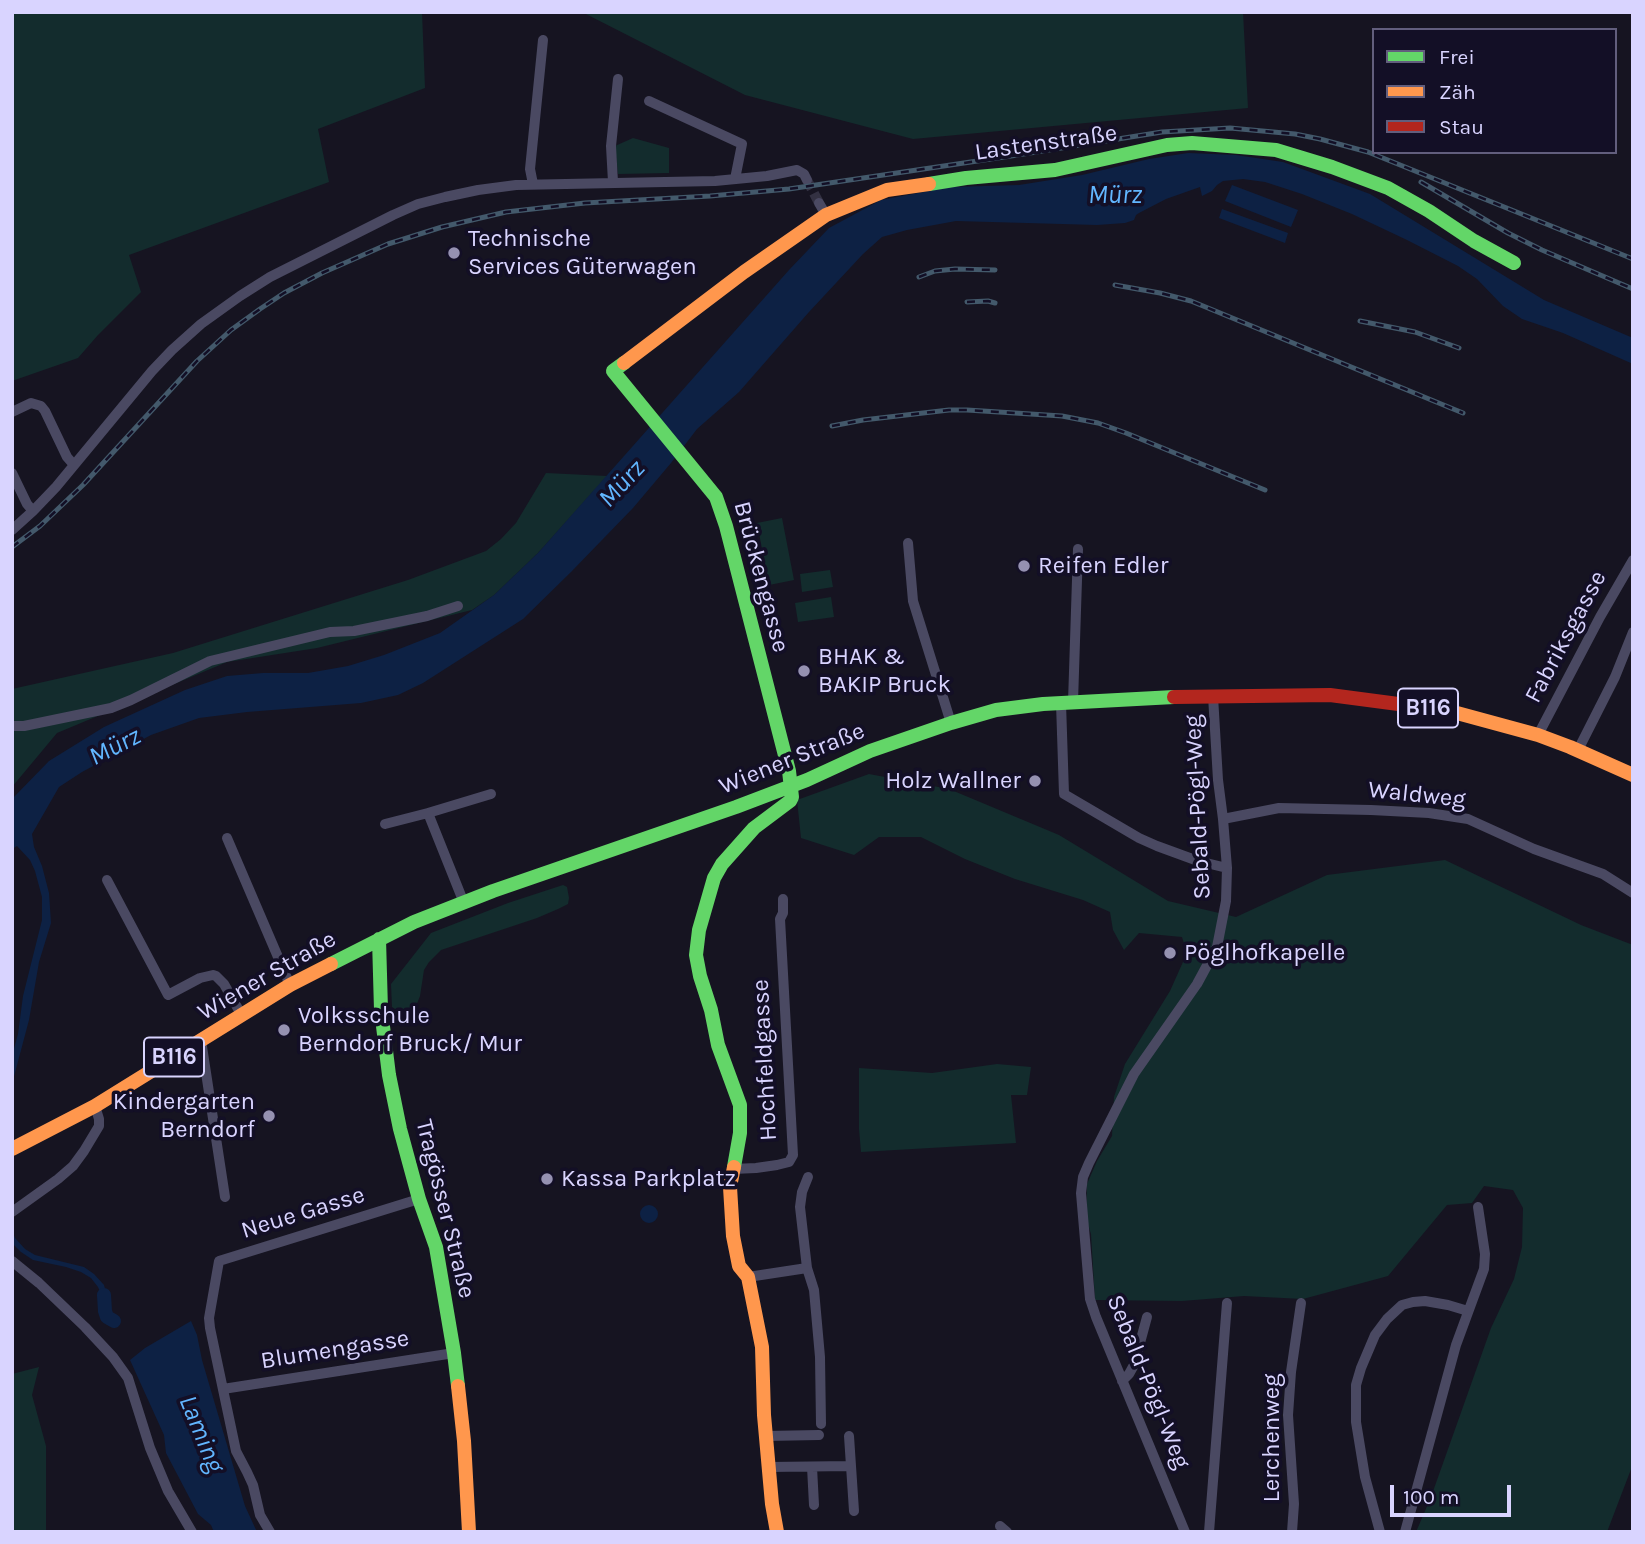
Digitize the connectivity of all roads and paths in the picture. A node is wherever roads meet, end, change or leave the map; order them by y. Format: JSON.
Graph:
{"nodes":[{"id":1,"x":543,"y":40,"type":"dead end"},
{"id":2,"x":618,"y":79,"type":"dead end"},
{"id":3,"x":649,"y":101,"type":"dead end"},
{"id":4,"x":735,"y":179,"type":"junction"},
{"id":5,"x":807,"y":180,"type":"dead end"},
{"id":6,"x":613,"y":182,"type":"junction"},
{"id":7,"x":533,"y":184,"type":"junction"},
{"id":8,"x":1514,"y":263,"type":"dead end"},
{"id":9,"x":613,"y":371,"type":"joint"},
{"id":10,"x":12,"y":412,"type":"edge"},
{"id":11,"x":74,"y":465,"type":"junction"},
{"id":12,"x":12,"y":473,"type":"edge"},
{"id":13,"x":33,"y":511,"type":"junction"},
{"id":14,"x":12,"y":530,"type":"edge"},
{"id":15,"x":908,"y":543,"type":"dead end"},
{"id":16,"x":1078,"y":549,"type":"dead end"},
{"id":17,"x":1633,"y":561,"type":"edge"},
{"id":18,"x":458,"y":606,"type":"dead end"},
{"id":19,"x":1633,"y":632,"type":"edge"},
{"id":20,"x":1213,"y":696,"type":"junction"},
{"id":21,"x":1067,"y":703,"type":"junction"},
{"id":22,"x":951,"y":723,"type":"junction"},
{"id":23,"x":12,"y":726,"type":"edge"},
{"id":24,"x":1538,"y":735,"type":"junction"},
{"id":25,"x":1578,"y":750,"type":"junction"},
{"id":26,"x":1633,"y":775,"type":"edge"},
{"id":27,"x":791,"y":786,"type":"junction"},
{"id":28,"x":491,"y":794,"type":"dead end"},
{"id":29,"x":428,"y":813,"type":"junction"},
{"id":30,"x":1223,"y":819,"type":"junction"},
{"id":31,"x":385,"y":824,"type":"dead end"},
{"id":32,"x":227,"y":838,"type":"dead end"},
{"id":33,"x":1227,"y":869,"type":"junction"},
{"id":34,"x":107,"y":880,"type":"dead end"},
{"id":35,"x":1633,"y":893,"type":"edge"},
{"id":36,"x":783,"y":900,"type":"dead end"},
{"id":37,"x":464,"y":903,"type":"junction"},
{"id":38,"x":379,"y":939,"type":"junction"},
{"id":39,"x":290,"y":985,"type":"junction"},
{"id":40,"x":241,"y":1014,"type":"junction"},
{"id":41,"x":201,"y":1040,"type":"junction"},
{"id":42,"x":95,"y":1106,"type":"junction"},
{"id":43,"x":12,"y":1149,"type":"edge"},
{"id":44,"x":733,"y":1169,"type":"junction"},
{"id":45,"x":808,"y":1177,"type":"dead end"},
{"id":46,"x":225,"y":1197,"type":"dead end"},
{"id":47,"x":419,"y":1199,"type":"junction"},
{"id":48,"x":1478,"y":1207,"type":"dead end"},
{"id":49,"x":15,"y":1210,"type":"edge"},
{"id":50,"x":12,"y":1261,"type":"edge"},
{"id":51,"x":807,"y":1268,"type":"junction"},
{"id":52,"x":748,"y":1277,"type":"junction"},
{"id":53,"x":1227,"y":1303,"type":"dead end"},
{"id":54,"x":1301,"y":1303,"type":"dead end"},
{"id":55,"x":1468,"y":1311,"type":"junction"},
{"id":56,"x":1147,"y":1317,"type":"dead end"},
{"id":57,"x":454,"y":1353,"type":"junction"},
{"id":58,"x":1122,"y":1381,"type":"junction"},
{"id":59,"x":222,"y":1389,"type":"junction"},
{"id":60,"x":821,"y":1424,"type":"dead end"},
{"id":61,"x":819,"y":1435,"type":"dead end"},
{"id":62,"x":766,"y":1436,"type":"junction"},
{"id":63,"x":849,"y":1436,"type":"dead end"},
{"id":64,"x":851,"y":1466,"type":"junction"},
{"id":65,"x":769,"y":1467,"type":"junction"},
{"id":66,"x":812,"y":1467,"type":"junction"},
{"id":67,"x":814,"y":1505,"type":"dead end"},
{"id":68,"x":854,"y":1511,"type":"dead end"},
{"id":69,"x":192,"y":1532,"type":"edge"},
{"id":70,"x":270,"y":1532,"type":"edge"},
{"id":71,"x":469,"y":1532,"type":"edge"},
{"id":72,"x":777,"y":1532,"type":"edge"},
{"id":73,"x":1185,"y":1532,"type":"edge"},
{"id":74,"x":1209,"y":1532,"type":"edge"},
{"id":75,"x":1292,"y":1532,"type":"edge"},
{"id":76,"x":1380,"y":1532,"type":"edge"},
{"id":77,"x":1405,"y":1532,"type":"edge"}],
"edges":[{"from":1,"to":7,"type":"street"},
{"from":2,"to":6,"type":"street"},
{"from":3,"to":4,"type":"street"},
{"from":4,"to":5,"type":"street"},
{"from":4,"to":6,"type":"street"},
{"from":6,"to":7,"type":"street"},
{"from":7,"to":11,"type":"street"},
{"from":8,"to":9,"type":"main road","name":"Lastenstraße"},
{"from":9,"to":27,"type":"main road","name":"Brückengasse"},
{"from":10,"to":11,"type":"street"},
{"from":11,"to":13,"type":"street"},
{"from":12,"to":13,"type":"street"},
{"from":13,"to":14,"type":"street"},
{"from":15,"to":22,"type":"street"},
{"from":16,"to":21,"type":"street"},
{"from":17,"to":24,"type":"street","name":"Fabriksgasse"},
{"from":18,"to":23,"type":"street"},
{"from":19,"to":25,"type":"street"},
{"from":20,"to":21,"type":"main road","name":"Wiener Straße","number":"B116"},
{"from":20,"to":24,"type":"main road","name":"Wiener Straße","number":"B116"},
{"from":20,"to":30,"type":"street","name":"Sebald-Pögl-Weg"},
{"from":21,"to":22,"type":"main road","name":"Wiener Straße","number":"B116"},
{"from":21,"to":33,"type":"street"},
{"from":22,"to":27,"type":"main road","name":"Wiener Straße","number":"B116"},
{"from":24,"to":25,"type":"main road","name":"Wiener Straße","number":"B116"},
{"from":25,"to":26,"type":"main road","name":"Wiener Straße","number":"B116"},
{"from":27,"to":37,"type":"main road","name":"Wiener Straße","number":"B116"},
{"from":27,"to":44,"type":"main road","name":"Hochfeldgasse"},
{"from":28,"to":29,"type":"street"},
{"from":29,"to":31,"type":"street"},
{"from":29,"to":37,"type":"street"},
{"from":30,"to":33,"type":"street","name":"Sebald-Pögl-Weg"},
{"from":30,"to":35,"type":"street","name":"Waldweg"},
{"from":32,"to":39,"type":"street"},
{"from":33,"to":58,"type":"street","name":"Sebald-Pögl-Weg"},
{"from":34,"to":40,"type":"street"},
{"from":36,"to":44,"type":"street","name":"Hochfeldgasse"},
{"from":37,"to":38,"type":"main road","name":"Wiener Straße","number":"B116"},
{"from":38,"to":39,"type":"main road","name":"Wiener Straße","number":"B116"},
{"from":38,"to":47,"type":"main road","name":"Tragösser Straße"},
{"from":39,"to":40,"type":"main road","name":"Wiener Straße","number":"B116"},
{"from":40,"to":41,"type":"main road","name":"Wiener Straße","number":"B116"},
{"from":41,"to":42,"type":"main road","name":"Wiener Straße","number":"B116"},
{"from":41,"to":46,"type":"street"},
{"from":42,"to":43,"type":"main road","name":"Wiener Straße","number":"B116"},
{"from":42,"to":49,"type":"street"},
{"from":44,"to":52,"type":"main road","name":"Hochfeldgasse"},
{"from":45,"to":51,"type":"street"},
{"from":47,"to":57,"type":"main road","name":"Tragösser Straße"},
{"from":47,"to":59,"type":"street","name":"Neue Gasse"},
{"from":48,"to":55,"type":"street"},
{"from":50,"to":69,"type":"street"},
{"from":51,"to":52,"type":"street"},
{"from":51,"to":60,"type":"street"},
{"from":52,"to":62,"type":"main road","name":"Hochfeldgasse"},
{"from":53,"to":74,"type":"street"},
{"from":54,"to":75,"type":"street","name":"Lerchenweg"},
{"from":55,"to":76,"type":"street"},
{"from":55,"to":77,"type":"street"},
{"from":56,"to":58,"type":"street"},
{"from":57,"to":59,"type":"street","name":"Blumengasse"},
{"from":57,"to":71,"type":"main road","name":"Tragösser Straße"},
{"from":58,"to":73,"type":"street","name":"Sebald-Pögl-Weg"},
{"from":59,"to":70,"type":"street"},
{"from":61,"to":62,"type":"street"},
{"from":62,"to":65,"type":"main road","name":"Hochfeldgasse"},
{"from":63,"to":64,"type":"street"},
{"from":64,"to":66,"type":"street"},
{"from":64,"to":68,"type":"street"},
{"from":65,"to":66,"type":"street"},
{"from":65,"to":72,"type":"main road","name":"Hochfeldgasse"},
{"from":66,"to":67,"type":"street"}]}
